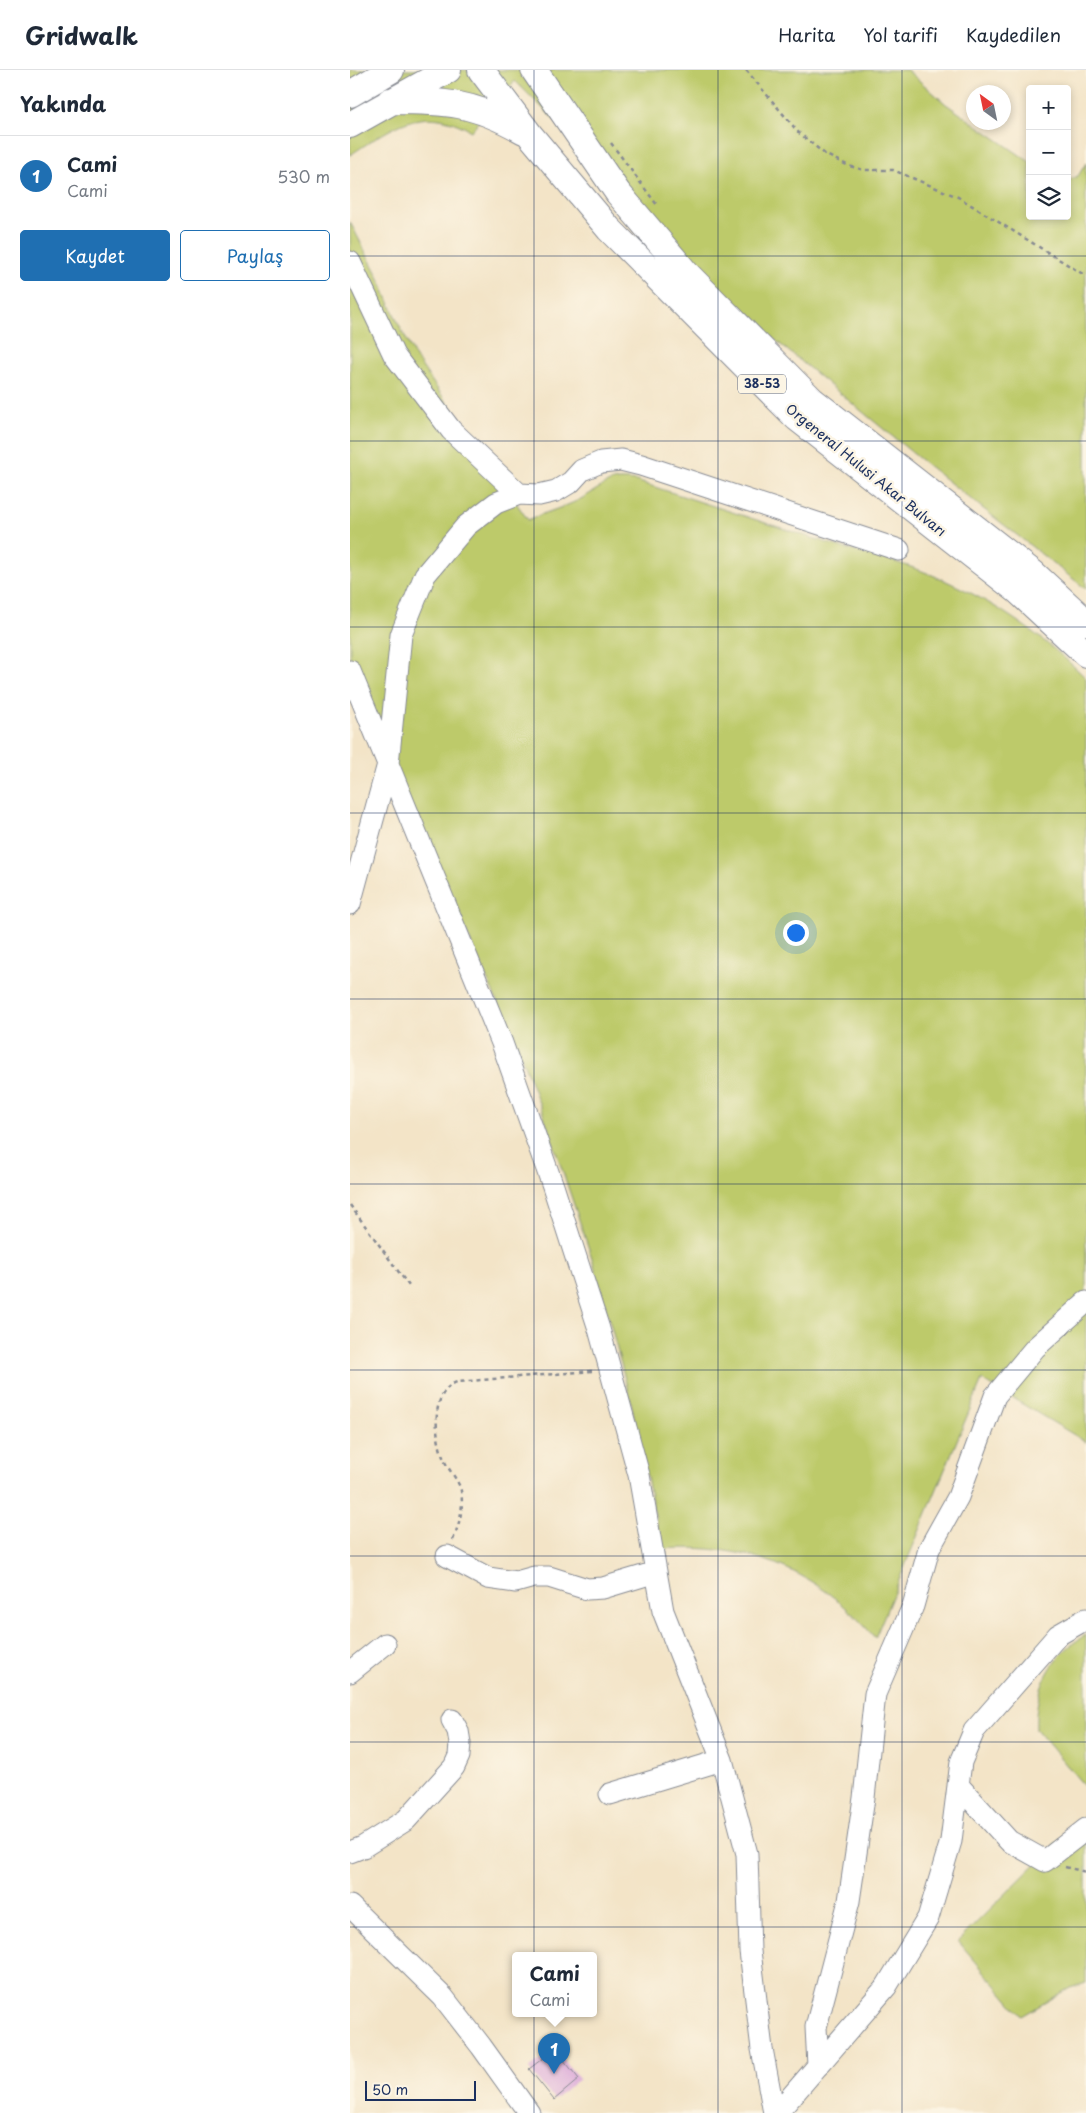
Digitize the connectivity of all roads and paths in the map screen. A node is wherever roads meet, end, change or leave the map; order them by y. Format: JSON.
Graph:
{"nodes":[{"id":1,"x":391,"y":70,"type":"edge"},
{"id":2,"x":448,"y":70,"type":"edge"},
{"id":3,"x":481,"y":70,"type":"edge"},
{"id":4,"x":534,"y":70,"type":"edge"},
{"id":5,"x":746,"y":70,"type":"edge"},
{"id":6,"x":350,"y":94,"type":"edge"},
{"id":7,"x":390,"y":101,"type":"junction"},
{"id":8,"x":350,"y":125,"type":"edge"},
{"id":9,"x":530,"y":134,"type":"junction"},
{"id":10,"x":350,"y":262,"type":"edge"},
{"id":11,"x":1086,"y":276,"type":"edge"},
{"id":12,"x":519,"y":494,"type":"junction"},
{"id":13,"x":899,"y":550,"type":"dead end"},
{"id":14,"x":1086,"y":622,"type":"edge"},
{"id":15,"x":1086,"y":654,"type":"edge"},
{"id":16,"x":350,"y":671,"type":"edge"},
{"id":17,"x":388,"y":764,"type":"junction"},
{"id":18,"x":350,"y":904,"type":"edge"},
{"id":19,"x":350,"y":1205,"type":"edge"},
{"id":20,"x":409,"y":1286,"type":"dead end"},
{"id":21,"x":1086,"y":1302,"type":"edge"},
{"id":22,"x":610,"y":1370,"type":"junction"},
{"id":23,"x":447,"y":1556,"type":"joint"},
{"id":24,"x":656,"y":1572,"type":"junction"},
{"id":25,"x":1086,"y":1619,"type":"edge"},
{"id":26,"x":385,"y":1644,"type":"dead end"},
{"id":27,"x":350,"y":1672,"type":"edge"},
{"id":28,"x":452,"y":1720,"type":"dead end"},
{"id":29,"x":722,"y":1760,"type":"junction"},
{"id":30,"x":958,"y":1785,"type":"junction"},
{"id":31,"x":610,"y":1794,"type":"dead end"},
{"id":32,"x":1086,"y":1829,"type":"edge"},
{"id":33,"x":350,"y":1852,"type":"edge"},
{"id":34,"x":350,"y":1906,"type":"edge"},
{"id":35,"x":818,"y":2066,"type":"junction"},
{"id":36,"x":529,"y":2113,"type":"edge"},
{"id":37,"x":776,"y":2113,"type":"edge"}],
"edges":[{"from":1,"to":6,"type":"main road"},
{"from":2,"to":7,"type":"main road"},
{"from":3,"to":9,"type":"main road","name":"Orgeneral Hulusi Akar Bulvarı","number":"38-53"},
{"from":4,"to":14,"type":"main road","name":"Orgeneral Hulusi Akar Bulvarı","number":"38-53"},
{"from":5,"to":11,"type":"path"},
{"from":7,"to":8,"type":"main road"},
{"from":7,"to":9,"type":"main road"},
{"from":9,"to":15,"type":"main road","name":"Orgeneral Hulusi Akar Bulvarı","number":"38-53"},
{"from":10,"to":12,"type":"street"},
{"from":12,"to":13,"type":"street"},
{"from":12,"to":17,"type":"street"},
{"from":16,"to":17,"type":"street"},
{"from":17,"to":18,"type":"street"},
{"from":17,"to":22,"type":"street"},
{"from":19,"to":20,"type":"path"},
{"from":21,"to":35,"type":"street"},
{"from":22,"to":23,"type":"path"},
{"from":22,"to":24,"type":"street"},
{"from":23,"to":24,"type":"street"},
{"from":24,"to":29,"type":"street"},
{"from":25,"to":30,"type":"street"},
{"from":26,"to":27,"type":"street"},
{"from":28,"to":33,"type":"street"},
{"from":29,"to":31,"type":"street"},
{"from":29,"to":37,"type":"street"},
{"from":30,"to":32,"type":"street"},
{"from":30,"to":35,"type":"street"},
{"from":34,"to":36,"type":"street"},
{"from":35,"to":37,"type":"street"}]}
